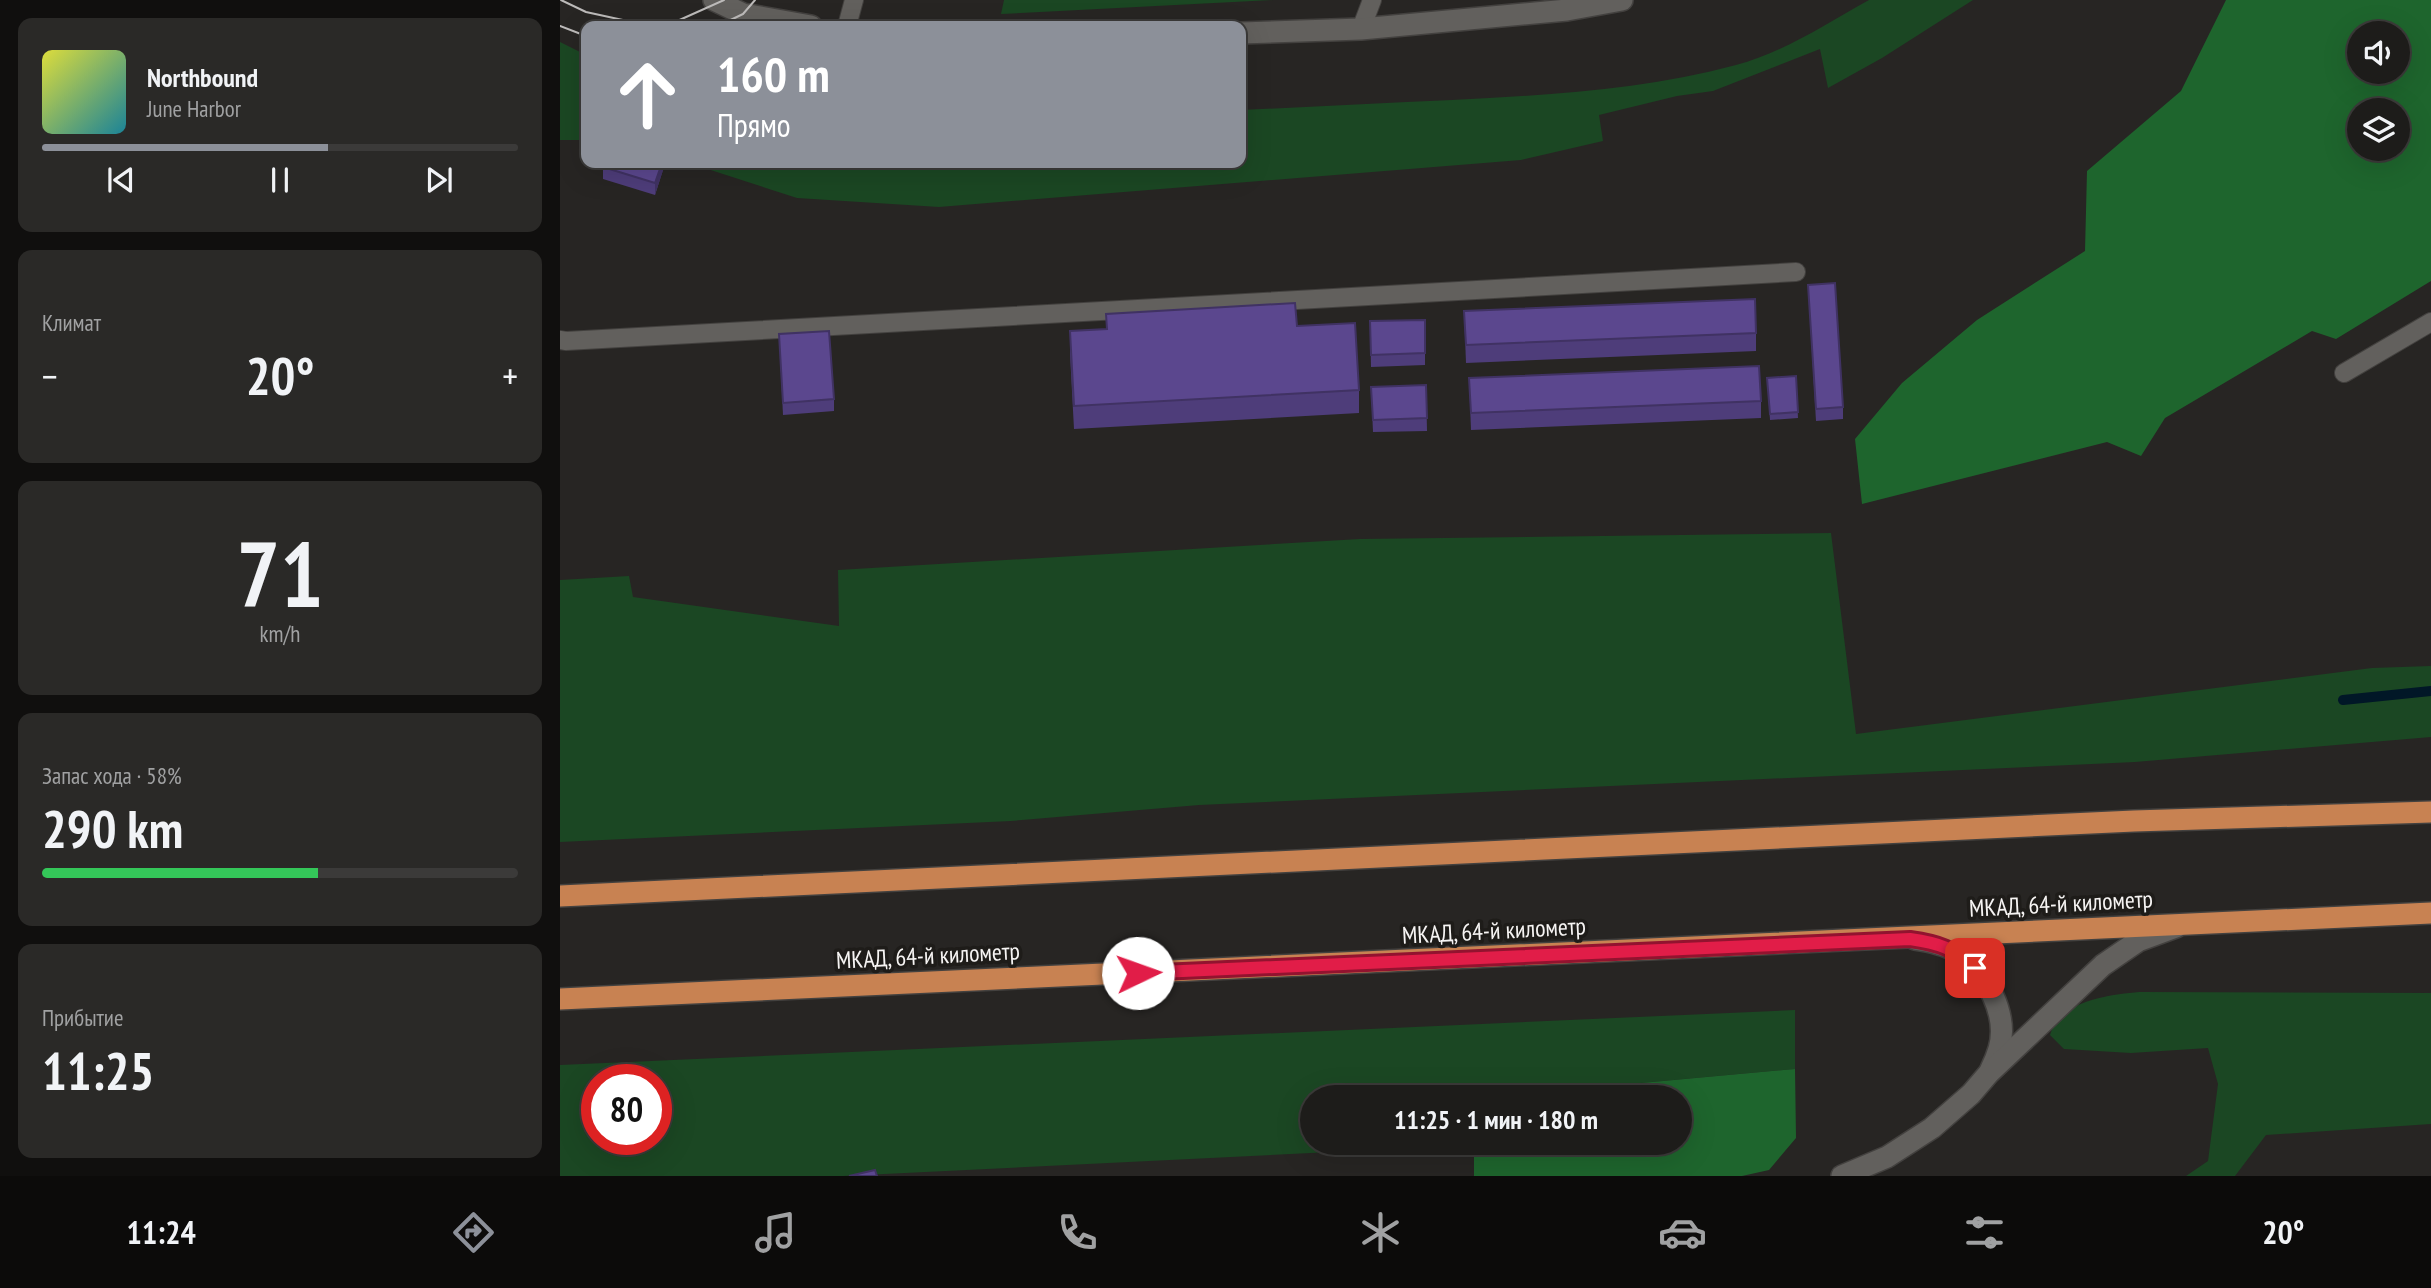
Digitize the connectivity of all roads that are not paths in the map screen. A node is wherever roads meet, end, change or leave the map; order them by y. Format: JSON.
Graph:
{"nodes":[{"id":1,"x":714,"y":0,"type":"edge"},
{"id":2,"x":854,"y":0,"type":"edge"},
{"id":3,"x":1371,"y":0,"type":"edge"},
{"id":4,"x":1622,"y":0,"type":"edge"},
{"id":5,"x":783,"y":21,"type":"edge"},
{"id":6,"x":848,"y":21,"type":"edge"},
{"id":7,"x":1361,"y":29,"type":"junction"},
{"id":8,"x":1246,"y":33,"type":"edge"},
{"id":9,"x":1796,"y":272,"type":"dead end"},
{"id":10,"x":2431,"y":321,"type":"edge"},
{"id":11,"x":560,"y":340,"type":"edge"},
{"id":12,"x":2344,"y":373,"type":"dead end"},
{"id":13,"x":2431,"y":800,"type":"edge"},
{"id":14,"x":2431,"y":812,"type":"edge"},
{"id":15,"x":2379,"y":814,"type":"junction"},
{"id":16,"x":560,"y":896,"type":"edge"},
{"id":17,"x":2431,"y":913,"type":"edge"},
{"id":18,"x":2185,"y":924,"type":"junction"},
{"id":19,"x":1910,"y":939,"type":"junction"},
{"id":20,"x":560,"y":999,"type":"edge"},
{"id":21,"x":1989,"y":1073,"type":"junction"},
{"id":22,"x":1842,"y":1176,"type":"edge"}],
"edges":[{"from":1,"to":5,"type":"street"},
{"from":2,"to":6,"type":"lane"},
{"from":3,"to":7,"type":"lane"},
{"from":4,"to":7,"type":"street"},
{"from":7,"to":8,"type":"street"},
{"from":9,"to":11,"type":"lane"},
{"from":10,"to":12,"type":"lane"},
{"from":13,"to":15,"type":"highway"},
{"from":14,"to":15,"type":"highway"},
{"from":15,"to":16,"type":"highway"},
{"from":17,"to":18,"type":"highway","name":"МКАД, 64-й километр"},
{"from":18,"to":19,"type":"highway","name":"МКАД, 64-й километр"},
{"from":18,"to":21,"type":"street"},
{"from":19,"to":20,"type":"highway","name":"МКАД, 64-й километр"},
{"from":19,"to":21,"type":"street"},
{"from":21,"to":22,"type":"street"}]}
